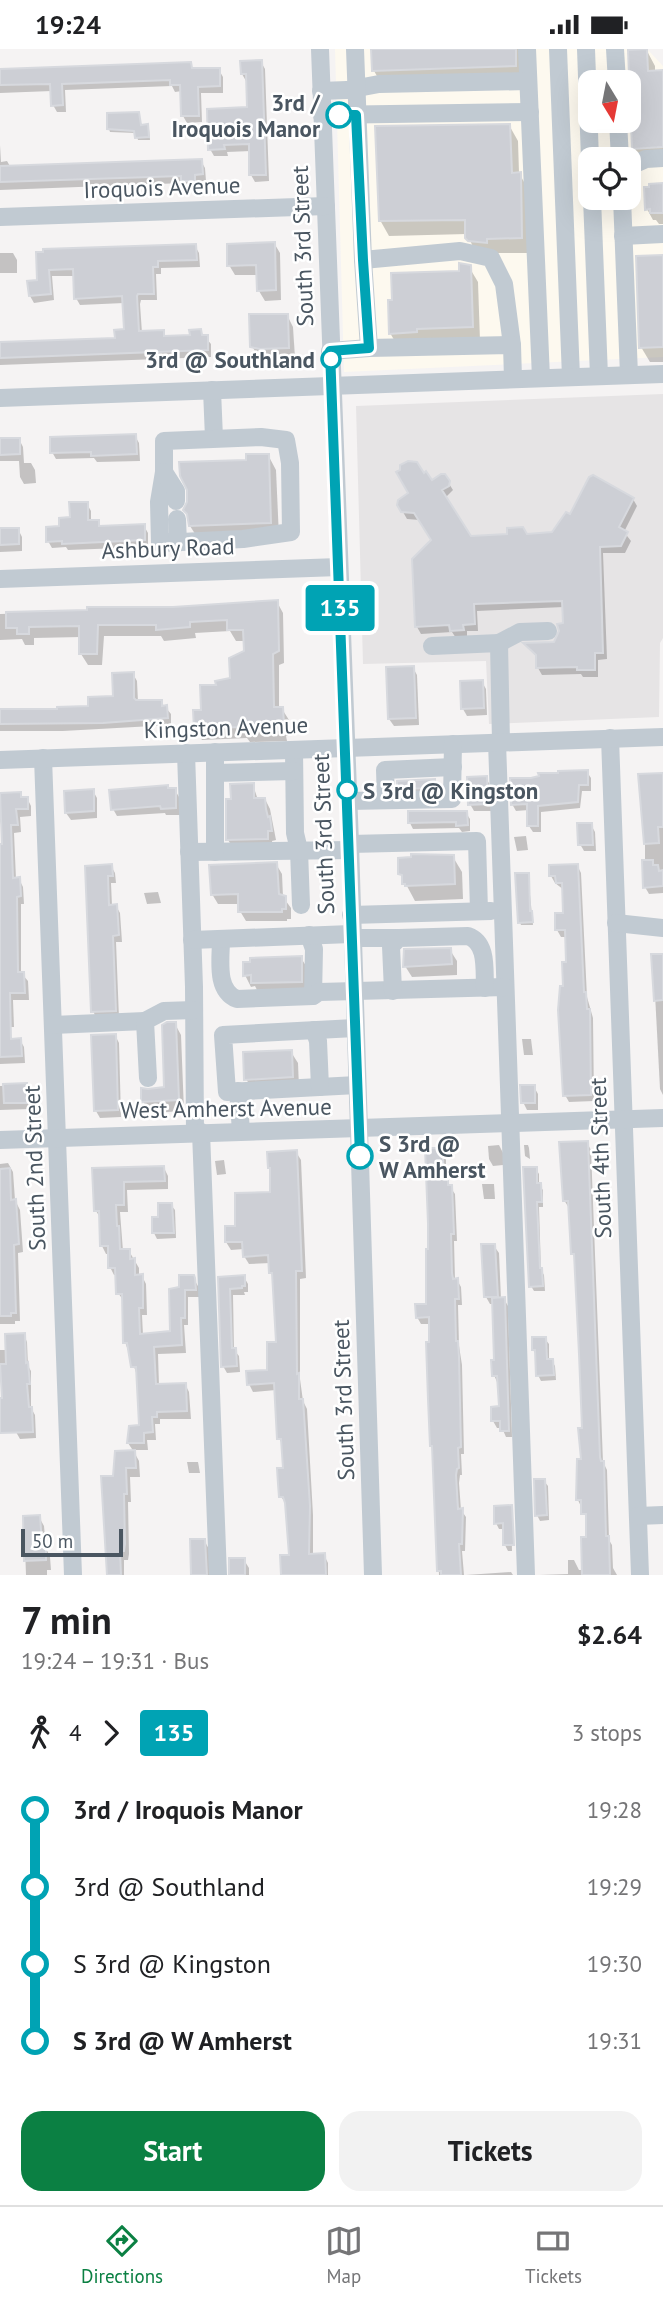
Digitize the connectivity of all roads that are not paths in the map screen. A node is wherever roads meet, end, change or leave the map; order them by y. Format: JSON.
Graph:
{"nodes":[{"id":1,"x":320,"y":49,"type":"edge"},
{"id":2,"x":355,"y":49,"type":"edge"},
{"id":3,"x":527,"y":49,"type":"edge"},
{"id":4,"x":558,"y":49,"type":"edge"},
{"id":5,"x":586,"y":49,"type":"edge"},
{"id":6,"x":615,"y":49,"type":"edge"},
{"id":7,"x":587,"y":70,"type":"edge"},
{"id":8,"x":616,"y":70,"type":"edge"},
{"id":9,"x":357,"y":88,"type":"junction"},
{"id":10,"x":321,"y":91,"type":"junction"},
{"id":11,"x":560,"y":94,"type":"junction"},
{"id":12,"x":578,"y":94,"type":"edge"},
{"id":13,"x":529,"y":96,"type":"junction"},
{"id":14,"x":322,"y":115,"type":"junction"},
{"id":15,"x":356,"y":115,"type":"junction"},
{"id":16,"x":663,"y":158,"type":"edge"},
{"id":17,"x":641,"y":161,"type":"edge"},
{"id":18,"x":326,"y":206,"type":"junction"},
{"id":19,"x":592,"y":210,"type":"edge"},
{"id":20,"x":622,"y":210,"type":"edge"},
{"id":21,"x":0,"y":217,"type":"edge"},
{"id":22,"x":663,"y":234,"type":"edge"},
{"id":23,"x":623,"y":236,"type":"junction"},
{"id":24,"x":363,"y":260,"type":"junction"},
{"id":25,"x":512,"y":345,"type":"junction"},
{"id":26,"x":369,"y":348,"type":"junction"},
{"id":27,"x":330,"y":351,"type":"junction"},
{"id":28,"x":663,"y":374,"type":"edge"},
{"id":29,"x":629,"y":375,"type":"junction"},
{"id":30,"x":599,"y":376,"type":"junction"},
{"id":31,"x":571,"y":377,"type":"junction"},
{"id":32,"x":541,"y":378,"type":"junction"},
{"id":33,"x":513,"y":379,"type":"junction"},
{"id":34,"x":332,"y":386,"type":"junction"},
{"id":35,"x":212,"y":390,"type":"junction"},
{"id":36,"x":0,"y":398,"type":"edge"},
{"id":37,"x":214,"y":438,"type":"junction"},
{"id":38,"x":164,"y":472,"type":"junction"},
{"id":39,"x":257,"y":538,"type":"junction"},
{"id":40,"x":174,"y":543,"type":"junction"},
{"id":41,"x":339,"y":567,"type":"junction"},
{"id":42,"x":258,"y":569,"type":"junction"},
{"id":43,"x":0,"y":579,"type":"edge"},
{"id":44,"x":548,"y":631,"type":"dead end"},
{"id":45,"x":499,"y":643,"type":"junction"},
{"id":46,"x":432,"y":646,"type":"dead end"},
{"id":47,"x":663,"y":737,"type":"edge"},
{"id":48,"x":610,"y":738,"type":"junction"},
{"id":49,"x":499,"y":742,"type":"junction"},
{"id":50,"x":453,"y":744,"type":"junction"},
{"id":51,"x":345,"y":748,"type":"junction"},
{"id":52,"x":294,"y":750,"type":"junction"},
{"id":53,"x":215,"y":752,"type":"junction"},
{"id":54,"x":186,"y":753,"type":"junction"},
{"id":55,"x":43,"y":758,"type":"junction"},
{"id":56,"x":0,"y":760,"type":"edge"},
{"id":57,"x":453,"y":767,"type":"junction"},
{"id":58,"x":294,"y":771,"type":"junction"},
{"id":59,"x":215,"y":773,"type":"junction"},
{"id":60,"x":386,"y":800,"type":"junction"},
{"id":61,"x":348,"y":801,"type":"junction"},
{"id":62,"x":350,"y":847,"type":"junction"},
{"id":63,"x":299,"y":850,"type":"junction"},
{"id":64,"x":189,"y":852,"type":"junction"},
{"id":65,"x":215,"y":852,"type":"junction"},
{"id":66,"x":301,"y":905,"type":"dead end"},
{"id":67,"x":479,"y":911,"type":"junction"},
{"id":68,"x":502,"y":911,"type":"junction"},
{"id":69,"x":351,"y":915,"type":"junction"},
{"id":70,"x":616,"y":923,"type":"junction"},
{"id":71,"x":663,"y":928,"type":"edge"},
{"id":72,"x":309,"y":935,"type":"junction"},
{"id":73,"x":351,"y":936,"type":"junction"},
{"id":74,"x":399,"y":938,"type":"junction"},
{"id":75,"x":221,"y":939,"type":"junction"},
{"id":76,"x":192,"y":940,"type":"junction"},
{"id":77,"x":505,"y":987,"type":"junction"},
{"id":78,"x":485,"y":988,"type":"junction"},
{"id":79,"x":393,"y":991,"type":"junction"},
{"id":80,"x":354,"y":992,"type":"junction"},
{"id":81,"x":313,"y":996,"type":"junction"},
{"id":82,"x":194,"y":1010,"type":"junction"},
{"id":83,"x":145,"y":1021,"type":"junction"},
{"id":84,"x":53,"y":1025,"type":"junction"},
{"id":85,"x":355,"y":1028,"type":"junction"},
{"id":86,"x":314,"y":1030,"type":"junction"},
{"id":87,"x":148,"y":1078,"type":"dead end"},
{"id":88,"x":357,"y":1085,"type":"junction"},
{"id":89,"x":320,"y":1087,"type":"junction"},
{"id":90,"x":238,"y":1091,"type":"junction"},
{"id":91,"x":623,"y":1118,"type":"junction"},
{"id":92,"x":663,"y":1118,"type":"edge"},
{"id":93,"x":512,"y":1122,"type":"junction"},
{"id":94,"x":359,"y":1129,"type":"junction"},
{"id":95,"x":241,"y":1131,"type":"junction"},
{"id":96,"x":198,"y":1133,"type":"junction"},
{"id":97,"x":57,"y":1138,"type":"junction"},
{"id":98,"x":0,"y":1140,"type":"edge"},
{"id":99,"x":663,"y":1515,"type":"edge"},
{"id":100,"x":638,"y":1516,"type":"junction"},
{"id":101,"x":73,"y":1575,"type":"edge"},
{"id":102,"x":218,"y":1575,"type":"edge"},
{"id":103,"x":373,"y":1575,"type":"edge"},
{"id":104,"x":526,"y":1575,"type":"edge"},
{"id":105,"x":640,"y":1575,"type":"edge"}],
"edges":[{"from":1,"to":10,"type":"street","name":"South 3rd Street"},
{"from":2,"to":9,"type":"street"},
{"from":3,"to":13,"type":"street"},
{"from":4,"to":11,"type":"street"},
{"from":5,"to":7,"type":"street"},
{"from":6,"to":8,"type":"street"},
{"from":9,"to":10,"type":"street"},
{"from":9,"to":13,"type":"street"},
{"from":9,"to":15,"type":"street"},
{"from":10,"to":14,"type":"street","name":"South 3rd Street"},
{"from":11,"to":12,"type":"street"},
{"from":11,"to":13,"type":"street"},
{"from":11,"to":31,"type":"street"},
{"from":13,"to":15,"type":"street"},
{"from":13,"to":32,"type":"street"},
{"from":14,"to":15,"type":"street"},
{"from":14,"to":18,"type":"street","name":"South 3rd Street"},
{"from":15,"to":24,"type":"street"},
{"from":16,"to":17,"type":"street"},
{"from":18,"to":21,"type":"street","name":"Iroquois Avenue"},
{"from":18,"to":27,"type":"street","name":"South 3rd Street"},
{"from":19,"to":30,"type":"street"},
{"from":20,"to":23,"type":"street"},
{"from":22,"to":23,"type":"street"},
{"from":23,"to":29,"type":"street"},
{"from":24,"to":25,"type":"street"},
{"from":24,"to":26,"type":"street"},
{"from":25,"to":26,"type":"street"},
{"from":25,"to":33,"type":"street"},
{"from":26,"to":27,"type":"street"},
{"from":27,"to":34,"type":"street","name":"South 3rd Street"},
{"from":28,"to":29,"type":"street"},
{"from":29,"to":30,"type":"street"},
{"from":30,"to":31,"type":"street"},
{"from":31,"to":32,"type":"street"},
{"from":32,"to":33,"type":"street"},
{"from":33,"to":34,"type":"street"},
{"from":34,"to":35,"type":"street"},
{"from":34,"to":41,"type":"street","name":"South 3rd Street"},
{"from":35,"to":36,"type":"street"},
{"from":35,"to":37,"type":"street"},
{"from":37,"to":38,"type":"street"},
{"from":37,"to":39,"type":"street"},
{"from":38,"to":40,"type":"street"},
{"from":38,"to":40,"type":"street"},
{"from":39,"to":40,"type":"street"},
{"from":39,"to":42,"type":"street"},
{"from":41,"to":42,"type":"street","name":"Ashbury Road"},
{"from":41,"to":51,"type":"street","name":"South 3rd Street"},
{"from":42,"to":43,"type":"street","name":"Ashbury Road"},
{"from":44,"to":45,"type":"street"},
{"from":45,"to":46,"type":"street"},
{"from":45,"to":49,"type":"street"},
{"from":47,"to":48,"type":"street","name":"Kingston Avenue"},
{"from":48,"to":49,"type":"street","name":"Kingston Avenue"},
{"from":48,"to":70,"type":"street","name":"South 4th Street"},
{"from":49,"to":50,"type":"street","name":"Kingston Avenue"},
{"from":49,"to":68,"type":"street"},
{"from":50,"to":51,"type":"street","name":"Kingston Avenue"},
{"from":50,"to":57,"type":"street"},
{"from":51,"to":52,"type":"street","name":"Kingston Avenue"},
{"from":51,"to":61,"type":"street","name":"South 3rd Street"},
{"from":52,"to":53,"type":"street","name":"Kingston Avenue"},
{"from":52,"to":58,"type":"street"},
{"from":53,"to":54,"type":"street","name":"Kingston Avenue"},
{"from":53,"to":59,"type":"street"},
{"from":54,"to":55,"type":"street","name":"Kingston Avenue"},
{"from":54,"to":64,"type":"street"},
{"from":55,"to":56,"type":"street","name":"Kingston Avenue"},
{"from":55,"to":84,"type":"street","name":"South 2nd Street"},
{"from":57,"to":60,"type":"street"},
{"from":57,"to":60,"type":"street"},
{"from":58,"to":59,"type":"street"},
{"from":58,"to":63,"type":"street"},
{"from":59,"to":65,"type":"street"},
{"from":60,"to":61,"type":"street"},
{"from":61,"to":62,"type":"street","name":"South 3rd Street"},
{"from":62,"to":63,"type":"street"},
{"from":62,"to":67,"type":"street"},
{"from":62,"to":69,"type":"street","name":"South 3rd Street"},
{"from":63,"to":65,"type":"street"},
{"from":63,"to":66,"type":"street"},
{"from":64,"to":65,"type":"street"},
{"from":64,"to":76,"type":"street"},
{"from":67,"to":68,"type":"street"},
{"from":67,"to":69,"type":"street"},
{"from":68,"to":77,"type":"street"},
{"from":69,"to":73,"type":"street","name":"South 3rd Street"},
{"from":70,"to":71,"type":"street"},
{"from":70,"to":91,"type":"street","name":"South 4th Street"},
{"from":72,"to":73,"type":"street"},
{"from":72,"to":75,"type":"street"},
{"from":72,"to":81,"type":"street"},
{"from":73,"to":74,"type":"street"},
{"from":73,"to":80,"type":"street","name":"South 3rd Street"},
{"from":74,"to":78,"type":"street"},
{"from":74,"to":79,"type":"street"},
{"from":75,"to":76,"type":"street"},
{"from":75,"to":81,"type":"street"},
{"from":76,"to":82,"type":"street"},
{"from":77,"to":78,"type":"street"},
{"from":77,"to":93,"type":"street"},
{"from":78,"to":79,"type":"street"},
{"from":79,"to":80,"type":"street"},
{"from":80,"to":81,"type":"street"},
{"from":80,"to":85,"type":"street","name":"South 3rd Street"},
{"from":82,"to":83,"type":"street"},
{"from":82,"to":96,"type":"street"},
{"from":83,"to":84,"type":"street"},
{"from":83,"to":87,"type":"street"},
{"from":84,"to":97,"type":"street","name":"South 2nd Street"},
{"from":85,"to":86,"type":"street"},
{"from":85,"to":88,"type":"street","name":"South 3rd Street"},
{"from":86,"to":89,"type":"street"},
{"from":86,"to":90,"type":"street"},
{"from":88,"to":89,"type":"street"},
{"from":88,"to":94,"type":"street","name":"South 3rd Street"},
{"from":89,"to":90,"type":"street"},
{"from":90,"to":95,"type":"street"},
{"from":91,"to":92,"type":"street","name":"West Amherst Avenue"},
{"from":91,"to":93,"type":"street","name":"West Amherst Avenue"},
{"from":91,"to":100,"type":"street","name":"South 4th Street"},
{"from":93,"to":94,"type":"street","name":"West Amherst Avenue"},
{"from":93,"to":104,"type":"street"},
{"from":94,"to":95,"type":"street","name":"West Amherst Avenue"},
{"from":94,"to":103,"type":"street","name":"South 3rd Street"},
{"from":95,"to":96,"type":"street","name":"West Amherst Avenue"},
{"from":96,"to":97,"type":"street","name":"West Amherst Avenue"},
{"from":96,"to":102,"type":"street"},
{"from":97,"to":98,"type":"street","name":"West Amherst Avenue"},
{"from":97,"to":101,"type":"street","name":"South 2nd Street"},
{"from":99,"to":100,"type":"street"},
{"from":100,"to":105,"type":"street","name":"South 4th Street"}]}
